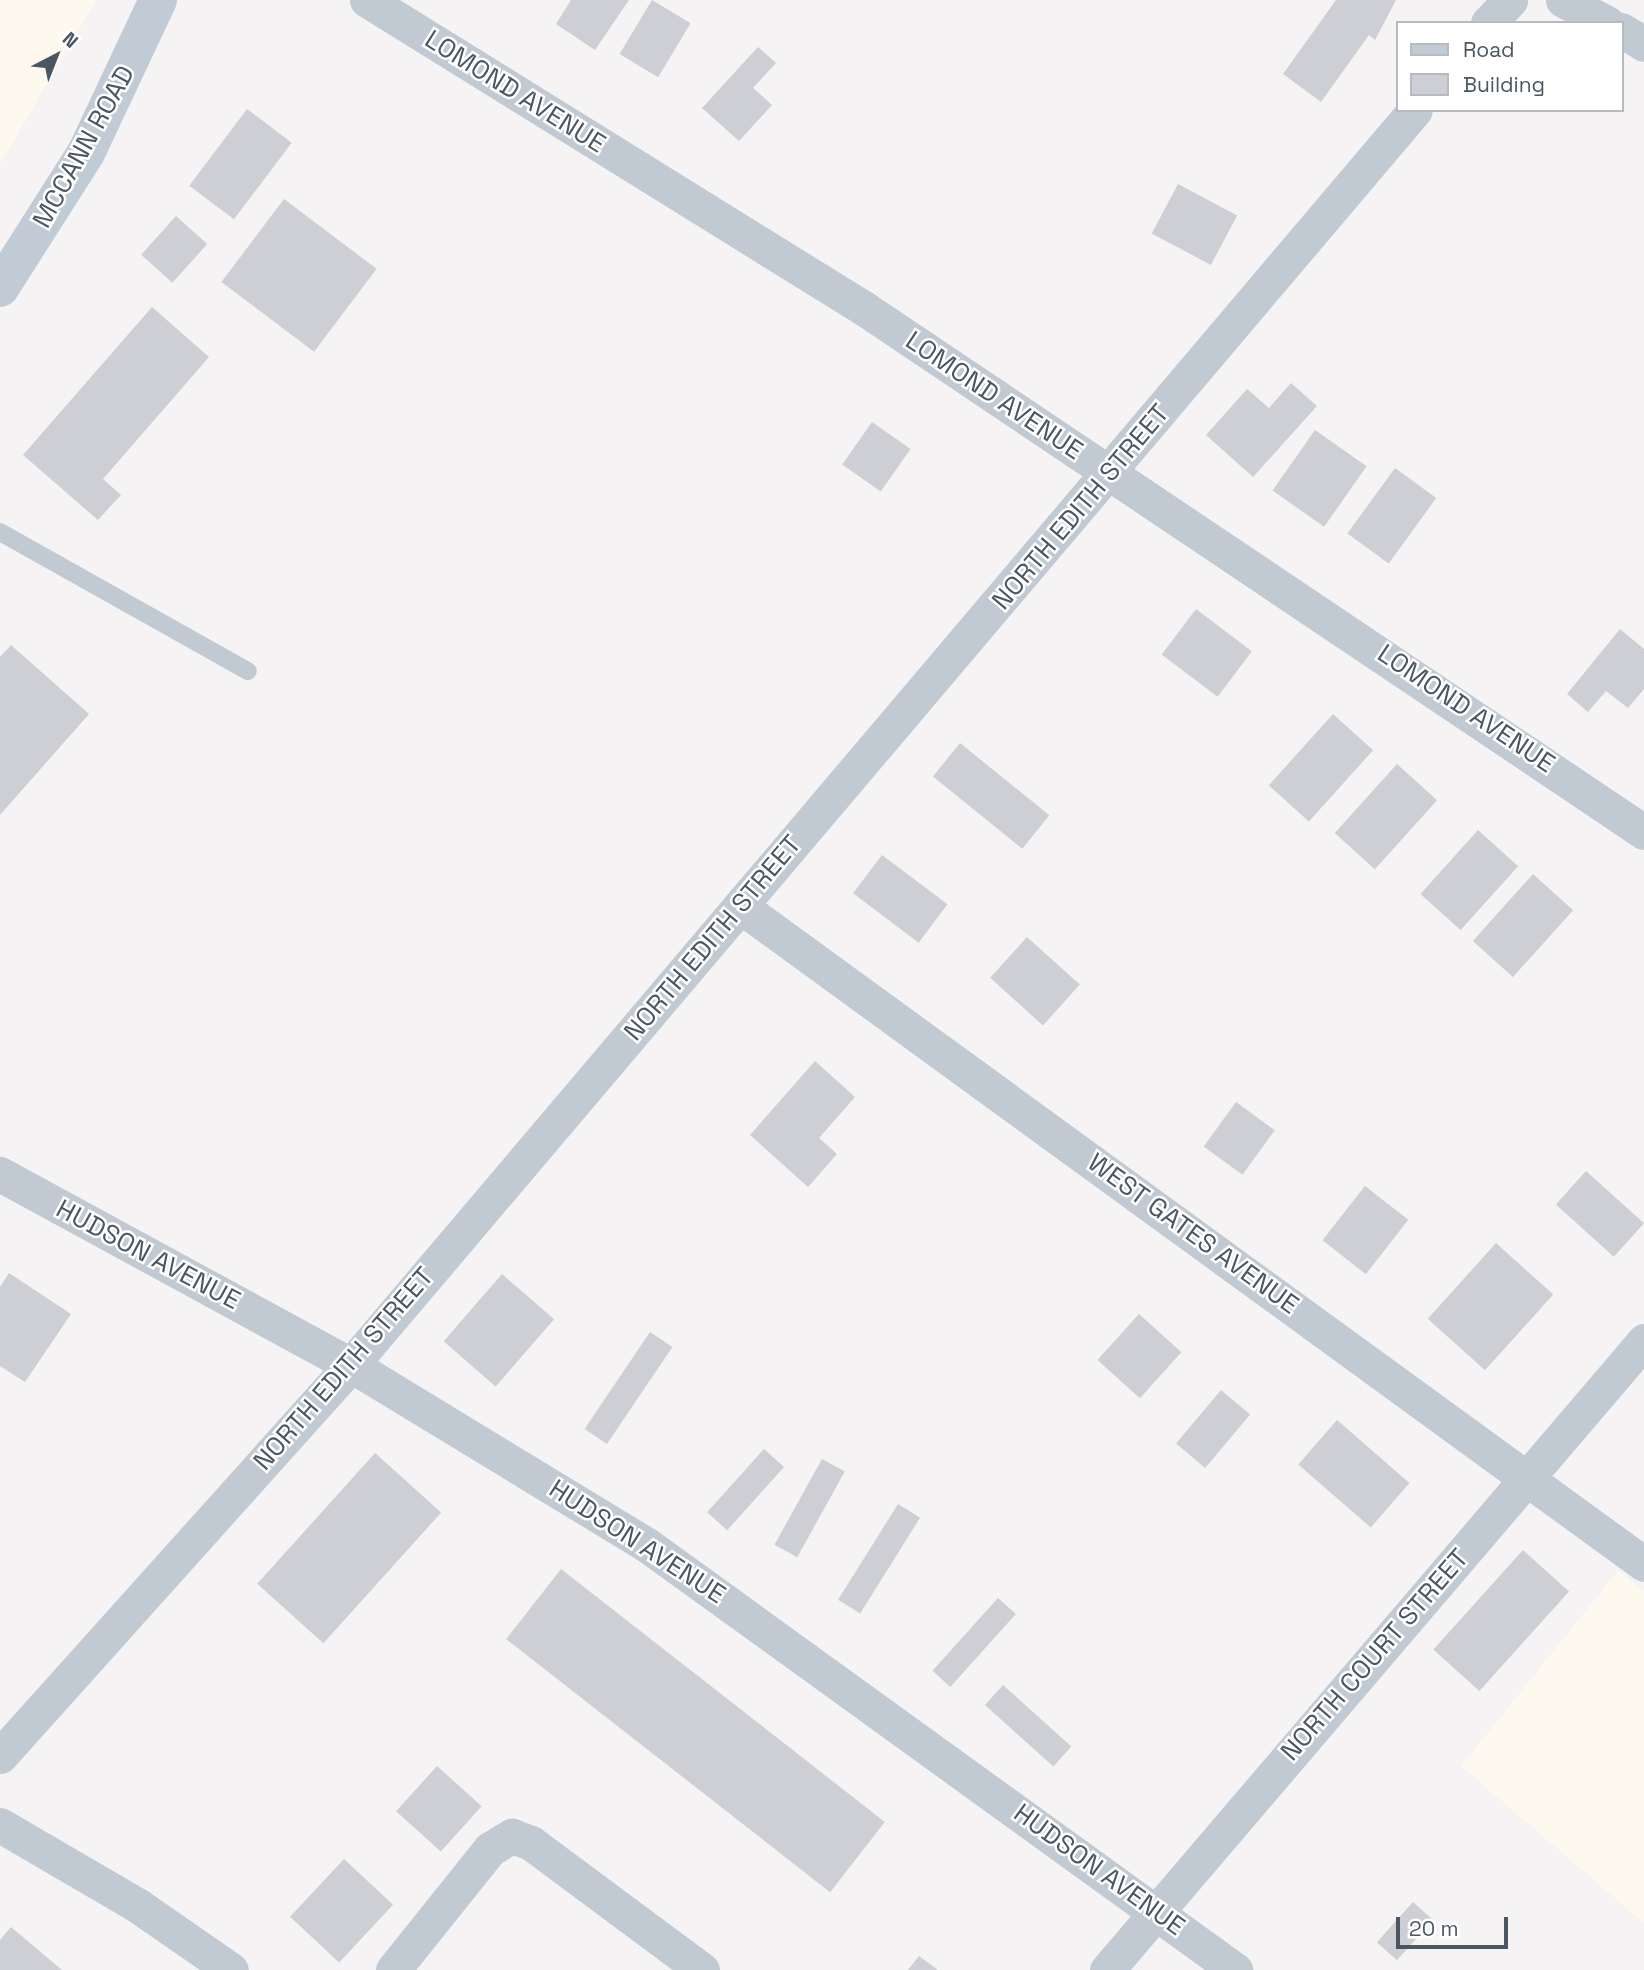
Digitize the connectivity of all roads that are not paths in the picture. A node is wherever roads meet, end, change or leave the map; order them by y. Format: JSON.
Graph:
{"nodes":[{"id":1,"x":158,"y":0,"type":"edge"},
{"id":2,"x":367,"y":0,"type":"edge"},
{"id":3,"x":1510,"y":0,"type":"edge"},
{"id":4,"x":1563,"y":0,"type":"edge"},
{"id":5,"x":1490,"y":21,"type":"edge"},
{"id":6,"x":1603,"y":21,"type":"edge"},
{"id":7,"x":1623,"y":31,"type":"edge"},
{"id":8,"x":1644,"y":44,"type":"edge"},
{"id":9,"x":1413,"y":112,"type":"edge"},
{"id":10,"x":0,"y":288,"type":"edge"},
{"id":11,"x":1110,"y":474,"type":"junction"},
{"id":12,"x":0,"y":532,"type":"edge"},
{"id":13,"x":248,"y":671,"type":"dead end"},
{"id":14,"x":1644,"y":832,"type":"edge"},
{"id":15,"x":740,"y":906,"type":"junction"},
{"id":16,"x":0,"y":1174,"type":"edge"},
{"id":17,"x":1644,"y":1341,"type":"edge"},
{"id":18,"x":351,"y":1365,"type":"junction"},
{"id":19,"x":1528,"y":1479,"type":"junction"},
{"id":20,"x":1644,"y":1564,"type":"edge"},
{"id":21,"x":0,"y":1756,"type":"edge"},
{"id":22,"x":0,"y":1825,"type":"edge"},
{"id":23,"x":1155,"y":1909,"type":"junction"},
{"id":24,"x":231,"y":1970,"type":"edge"},
{"id":25,"x":393,"y":1970,"type":"edge"},
{"id":26,"x":702,"y":1970,"type":"edge"},
{"id":27,"x":1107,"y":1970,"type":"edge"},
{"id":28,"x":1235,"y":1970,"type":"edge"}],
"edges":[{"from":1,"to":10,"type":"street","name":"MCCANN ROAD"},
{"from":2,"to":11,"type":"street","name":"LOMOND AVENUE"},
{"from":3,"to":5,"type":"street"},
{"from":4,"to":6,"type":"street"},
{"from":7,"to":8,"type":"street"},
{"from":9,"to":11,"type":"street","name":"NORTH EDITH STREET"},
{"from":11,"to":14,"type":"street","name":"LOMOND AVENUE"},
{"from":11,"to":15,"type":"street","name":"NORTH EDITH STREET"},
{"from":12,"to":13,"type":"lane"},
{"from":15,"to":18,"type":"street","name":"NORTH EDITH STREET"},
{"from":15,"to":19,"type":"street","name":"WEST GATES AVENUE"},
{"from":16,"to":18,"type":"street","name":"HUDSON AVENUE"},
{"from":17,"to":19,"type":"street","name":"NORTH COURT STREET"},
{"from":18,"to":21,"type":"street","name":"NORTH EDITH STREET"},
{"from":18,"to":23,"type":"street","name":"HUDSON AVENUE"},
{"from":19,"to":20,"type":"street","name":"WEST GATES AVENUE"},
{"from":19,"to":23,"type":"street","name":"NORTH COURT STREET"},
{"from":22,"to":24,"type":"street"},
{"from":23,"to":27,"type":"street","name":"NORTH COURT STREET"},
{"from":23,"to":28,"type":"street","name":"HUDSON AVENUE"},
{"from":25,"to":26,"type":"street"}]}
